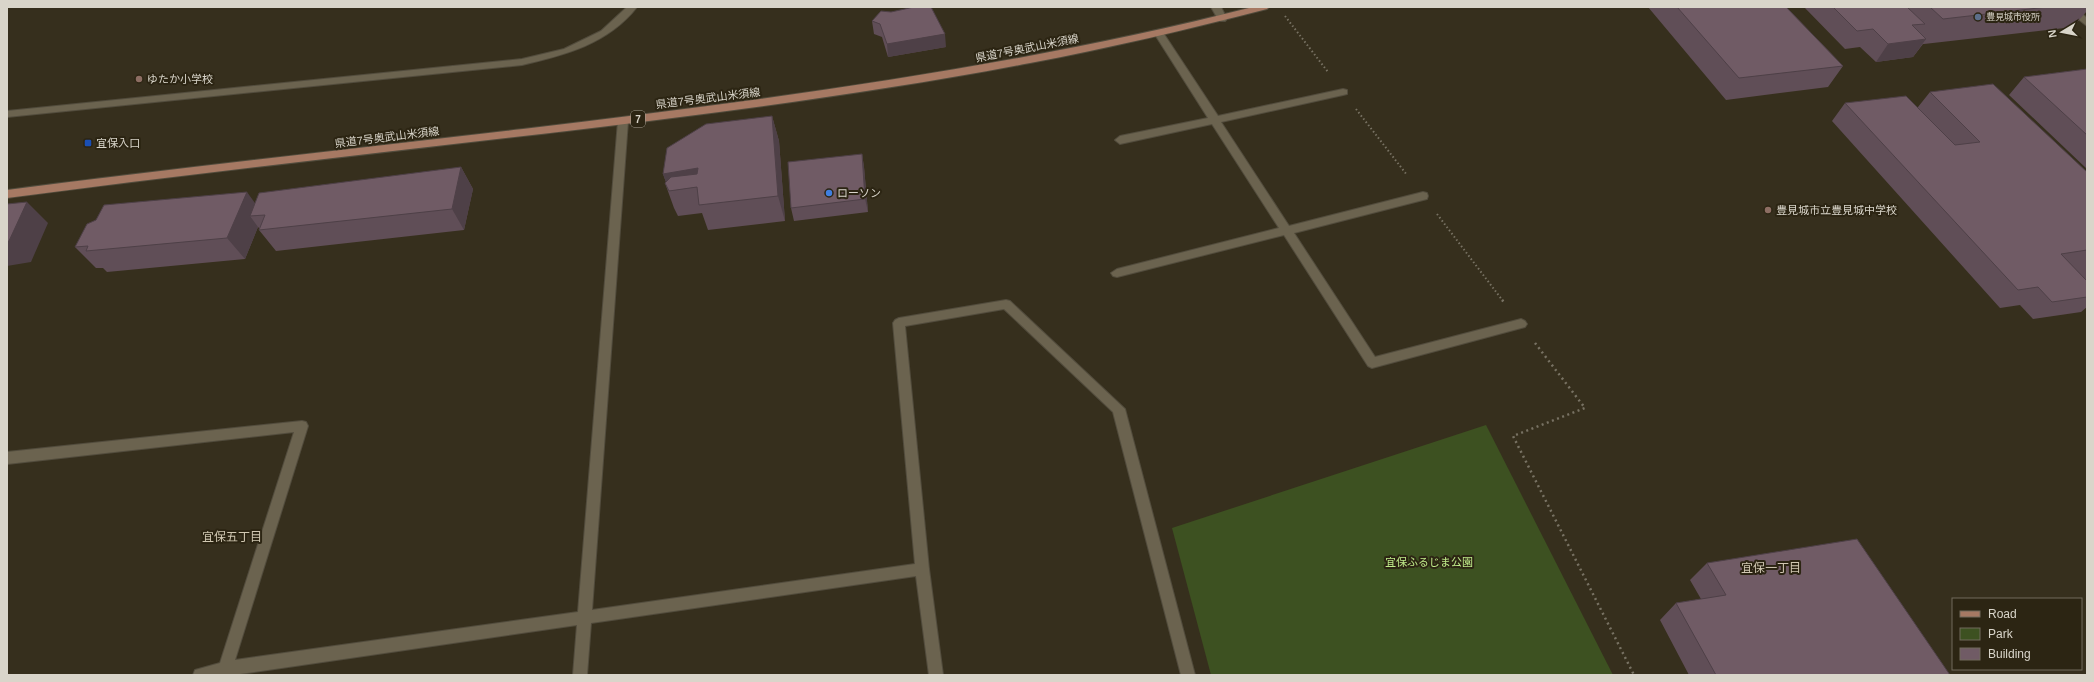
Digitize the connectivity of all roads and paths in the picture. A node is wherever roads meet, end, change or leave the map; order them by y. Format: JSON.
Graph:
{"nodes":[{"id":1,"x":632,"y":7,"type":"edge"},
{"id":2,"x":1216,"y":7,"type":"edge"},
{"id":3,"x":1264,"y":7,"type":"edge"},
{"id":4,"x":2068,"y":7,"type":"edge"},
{"id":5,"x":1222,"y":19,"type":"junction"},
{"id":6,"x":2087,"y":23,"type":"edge"},
{"id":7,"x":1159,"y":33,"type":"junction"},
{"id":8,"x":1343,"y":92,"type":"dead end"},
{"id":9,"x":7,"y":114,"type":"edge"},
{"id":10,"x":623,"y":120,"type":"junction"},
{"id":11,"x":1216,"y":120,"type":"junction"},
{"id":12,"x":1120,"y":140,"type":"dead end"},
{"id":13,"x":7,"y":194,"type":"edge"},
{"id":14,"x":1423,"y":196,"type":"dead end"},
{"id":15,"x":1287,"y":230,"type":"junction"},
{"id":16,"x":1117,"y":273,"type":"dead end"},
{"id":17,"x":1521,"y":324,"type":"dead end"},
{"id":18,"x":7,"y":458,"type":"edge"},
{"id":19,"x":922,"y":569,"type":"junction"},
{"id":20,"x":584,"y":619,"type":"junction"},
{"id":21,"x":225,"y":670,"type":"junction"},
{"id":22,"x":200,"y":675,"type":"edge"},
{"id":23,"x":580,"y":675,"type":"edge"},
{"id":24,"x":936,"y":675,"type":"edge"},
{"id":25,"x":1188,"y":675,"type":"edge"}],
"edges":[{"from":1,"to":9,"type":"street"},
{"from":2,"to":5,"type":"street"},
{"from":3,"to":5,"type":"main road","name":"県道7号奥武山米須線","number":"7"},
{"from":4,"to":6,"type":"street"},
{"from":5,"to":7,"type":"main road","name":"県道7号奥武山米須線","number":"7"},
{"from":7,"to":10,"type":"main road","name":"県道7号奥武山米須線","number":"7"},
{"from":7,"to":11,"type":"street"},
{"from":8,"to":11,"type":"street"},
{"from":10,"to":13,"type":"main road","name":"県道7号奥武山米須線","number":"7"},
{"from":10,"to":20,"type":"street"},
{"from":11,"to":12,"type":"street"},
{"from":11,"to":15,"type":"street"},
{"from":14,"to":15,"type":"street"},
{"from":15,"to":16,"type":"street"},
{"from":15,"to":17,"type":"street"},
{"from":18,"to":21,"type":"street"},
{"from":19,"to":20,"type":"street"},
{"from":19,"to":24,"type":"street"},
{"from":19,"to":25,"type":"street"},
{"from":20,"to":21,"type":"street"},
{"from":20,"to":23,"type":"street"},
{"from":21,"to":22,"type":"street"}]}
